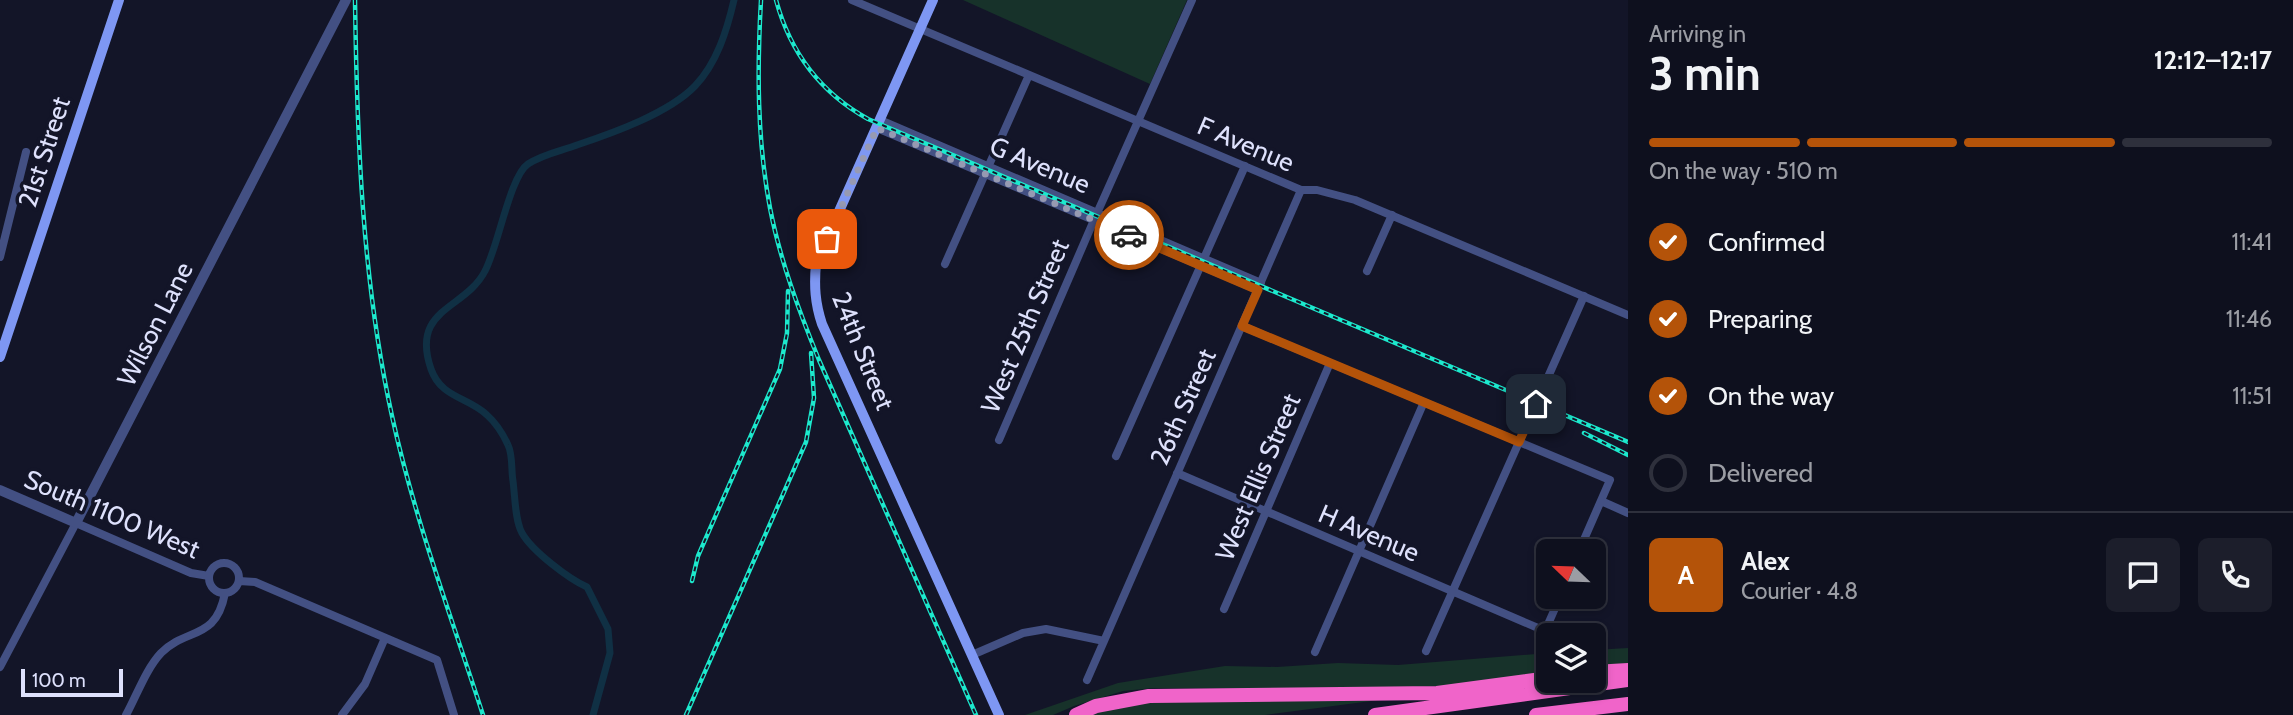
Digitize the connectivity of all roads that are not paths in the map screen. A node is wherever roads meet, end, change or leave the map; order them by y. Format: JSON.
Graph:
{"nodes":[{"id":1,"x":119,"y":0,"type":"edge"},
{"id":2,"x":346,"y":0,"type":"edge"},
{"id":3,"x":852,"y":0,"type":"edge"},
{"id":4,"x":933,"y":0,"type":"edge"},
{"id":5,"x":1192,"y":0,"type":"edge"},
{"id":6,"x":920,"y":29,"type":"junction"},
{"id":7,"x":1029,"y":75,"type":"junction"},
{"id":8,"x":1139,"y":122,"type":"junction"},
{"id":9,"x":878,"y":124,"type":"junction"},
{"id":10,"x":26,"y":152,"type":"dead end"},
{"id":11,"x":1245,"y":166,"type":"junction"},
{"id":12,"x":987,"y":170,"type":"junction"},
{"id":13,"x":1301,"y":190,"type":"junction"},
{"id":14,"x":1392,"y":215,"type":"junction"},
{"id":15,"x":1095,"y":216,"type":"junction"},
{"id":16,"x":0,"y":257,"type":"edge"},
{"id":17,"x":1203,"y":262,"type":"junction"},
{"id":18,"x":945,"y":264,"type":"dead end"},
{"id":19,"x":1367,"y":271,"type":"dead end"},
{"id":20,"x":1259,"y":286,"type":"junction"},
{"id":21,"x":1584,"y":296,"type":"junction"},
{"id":22,"x":1628,"y":315,"type":"edge"},
{"id":23,"x":1242,"y":326,"type":"junction"},
{"id":24,"x":0,"y":358,"type":"edge"},
{"id":25,"x":1329,"y":363,"type":"junction"},
{"id":26,"x":1424,"y":402,"type":"junction"},
{"id":27,"x":999,"y":440,"type":"dead end"},
{"id":28,"x":1519,"y":442,"type":"junction"},
{"id":29,"x":1116,"y":456,"type":"dead end"},
{"id":30,"x":1177,"y":473,"type":"junction"},
{"id":31,"x":0,"y":490,"type":"edge"},
{"id":32,"x":1601,"y":501,"type":"junction"},
{"id":33,"x":1266,"y":511,"type":"junction"},
{"id":34,"x":1628,"y":513,"type":"edge"},
{"id":35,"x":76,"y":523,"type":"junction"},
{"id":36,"x":1584,"y":539,"type":"edge"},
{"id":37,"x":1360,"y":551,"type":"junction"},
{"id":38,"x":209,"y":576,"type":"junction"},
{"id":39,"x":239,"y":580,"type":"junction"},
{"id":40,"x":1453,"y":591,"type":"junction"},
{"id":41,"x":225,"y":593,"type":"junction"},
{"id":42,"x":1224,"y":609,"type":"dead end"},
{"id":43,"x":1555,"y":609,"type":"edge"},
{"id":44,"x":385,"y":638,"type":"junction"},
{"id":45,"x":1104,"y":641,"type":"junction"},
{"id":46,"x":1426,"y":651,"type":"dead end"},
{"id":47,"x":1315,"y":652,"type":"dead end"},
{"id":48,"x":972,"y":655,"type":"junction"},
{"id":49,"x":0,"y":667,"type":"edge"},
{"id":50,"x":1628,"y":670,"type":"edge"},
{"id":51,"x":1606,"y":672,"type":"edge"},
{"id":52,"x":1087,"y":680,"type":"dead end"},
{"id":53,"x":1536,"y":680,"type":"edge"},
{"id":54,"x":1628,"y":680,"type":"edge"},
{"id":55,"x":1628,"y":704,"type":"edge"},
{"id":56,"x":1628,"y":711,"type":"edge"},
{"id":57,"x":126,"y":715,"type":"edge"},
{"id":58,"x":342,"y":715,"type":"edge"},
{"id":59,"x":454,"y":715,"type":"edge"},
{"id":60,"x":999,"y":715,"type":"edge"},
{"id":61,"x":1076,"y":715,"type":"edge"},
{"id":62,"x":1375,"y":715,"type":"edge"},
{"id":63,"x":1536,"y":715,"type":"edge"},
{"id":64,"x":1608,"y":715,"type":"edge"}],
"edges":[{"from":1,"to":24,"type":"main road","name":"21st Street"},
{"from":2,"to":35,"type":"street","name":"Wilson Lane"},
{"from":3,"to":6,"type":"street","name":"F Avenue"},
{"from":4,"to":6,"type":"main road","name":"24th Street"},
{"from":5,"to":8,"type":"street","name":"West 25th Street"},
{"from":6,"to":7,"type":"street","name":"F Avenue"},
{"from":6,"to":9,"type":"main road","name":"24th Street"},
{"from":7,"to":8,"type":"street","name":"F Avenue"},
{"from":7,"to":12,"type":"street"},
{"from":8,"to":11,"type":"street","name":"F Avenue"},
{"from":8,"to":15,"type":"street","name":"West 25th Street"},
{"from":9,"to":12,"type":"street","name":"G Avenue"},
{"from":9,"to":48,"type":"main road","name":"24th Street"},
{"from":10,"to":16,"type":"street"},
{"from":11,"to":13,"type":"street","name":"F Avenue"},
{"from":11,"to":17,"type":"street"},
{"from":12,"to":15,"type":"street","name":"G Avenue"},
{"from":12,"to":18,"type":"street"},
{"from":13,"to":14,"type":"street","name":"F Avenue"},
{"from":13,"to":20,"type":"street","name":"26th Street"},
{"from":14,"to":19,"type":"street"},
{"from":14,"to":21,"type":"street","name":"F Avenue"},
{"from":15,"to":17,"type":"street","name":"G Avenue"},
{"from":15,"to":27,"type":"street","name":"West 25th Street"},
{"from":17,"to":20,"type":"street","name":"G Avenue"},
{"from":17,"to":29,"type":"street"},
{"from":20,"to":23,"type":"street","name":"26th Street"},
{"from":21,"to":22,"type":"street","name":"F Avenue"},
{"from":21,"to":28,"type":"street"},
{"from":23,"to":25,"type":"street"},
{"from":23,"to":30,"type":"street","name":"26th Street"},
{"from":25,"to":26,"type":"street"},
{"from":25,"to":33,"type":"street","name":"West Ellis Street"},
{"from":26,"to":28,"type":"street"},
{"from":26,"to":37,"type":"street"},
{"from":28,"to":32,"type":"street"},
{"from":28,"to":40,"type":"street"},
{"from":30,"to":33,"type":"street","name":"H Avenue"},
{"from":30,"to":45,"type":"street","name":"26th Street"},
{"from":31,"to":35,"type":"street","name":"South 1100 West"},
{"from":32,"to":34,"type":"street"},
{"from":32,"to":36,"type":"street"},
{"from":33,"to":37,"type":"street","name":"H Avenue"},
{"from":33,"to":42,"type":"street","name":"West Ellis Street"},
{"from":35,"to":38,"type":"street","name":"South 1100 West"},
{"from":35,"to":49,"type":"street","name":"Wilson Lane"},
{"from":37,"to":40,"type":"street","name":"H Avenue"},
{"from":37,"to":47,"type":"street"},
{"from":38,"to":39,"type":"street"},
{"from":38,"to":41,"type":"street"},
{"from":39,"to":41,"type":"street"},
{"from":39,"to":44,"type":"street"},
{"from":40,"to":43,"type":"street","name":"H Avenue"},
{"from":40,"to":46,"type":"street"},
{"from":41,"to":57,"type":"street"},
{"from":44,"to":58,"type":"street"},
{"from":44,"to":59,"type":"street"},
{"from":45,"to":48,"type":"street"},
{"from":45,"to":52,"type":"street","name":"26th Street"},
{"from":48,"to":60,"type":"main road","name":"24th Street"},
{"from":50,"to":51,"type":"highway"},
{"from":53,"to":61,"type":"highway"},
{"from":54,"to":62,"type":"highway"},
{"from":55,"to":63,"type":"highway"},
{"from":56,"to":64,"type":"highway"}]}
